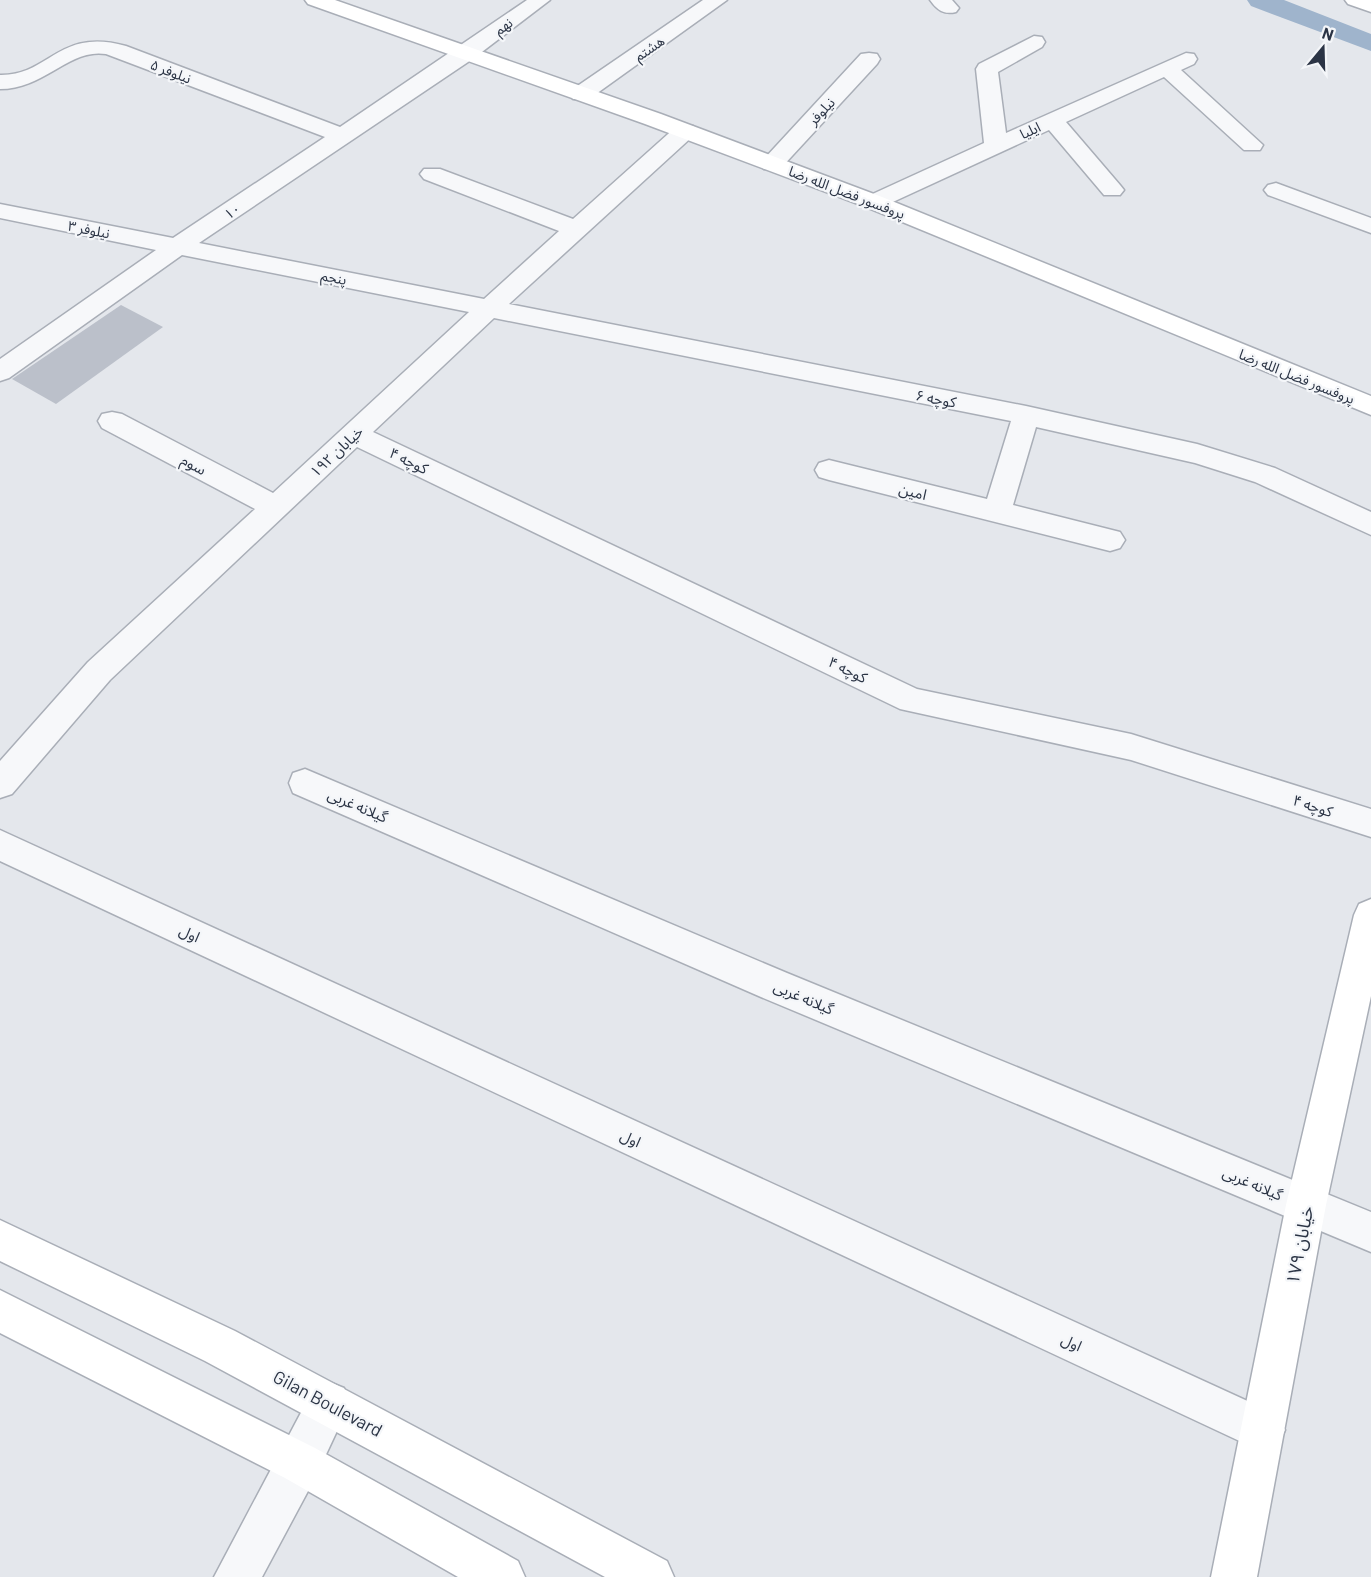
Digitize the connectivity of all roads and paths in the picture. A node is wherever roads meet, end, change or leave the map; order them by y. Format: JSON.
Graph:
{"nodes":[{"id":1,"x":315,"y":0,"type":"edge"},
{"id":2,"x":540,"y":0,"type":"edge"},
{"id":3,"x":717,"y":0,"type":"edge"},
{"id":4,"x":1355,"y":0,"type":"edge"},
{"id":5,"x":1371,"y":6,"type":"edge"},
{"id":6,"x":1034,"y":42,"type":"dead end"},
{"id":7,"x":466,"y":53,"type":"junction"},
{"id":8,"x":869,"y":59,"type":"dead end"},
{"id":9,"x":0,"y":82,"type":"edge"},
{"id":10,"x":581,"y":94,"type":"junction"},
{"id":11,"x":1052,"y":120,"type":"junction"},
{"id":12,"x":685,"y":131,"type":"junction"},
{"id":13,"x":343,"y":136,"type":"junction"},
{"id":14,"x":1252,"y":145,"type":"dead end"},
{"id":15,"x":996,"y":146,"type":"junction"},
{"id":16,"x":772,"y":164,"type":"junction"},
{"id":17,"x":432,"y":174,"type":"dead end"},
{"id":18,"x":1112,"y":190,"type":"dead end"},
{"id":19,"x":1276,"y":190,"type":"dead end"},
{"id":20,"x":874,"y":202,"type":"junction"},
{"id":21,"x":0,"y":211,"type":"edge"},
{"id":22,"x":1371,"y":226,"type":"edge"},
{"id":23,"x":576,"y":229,"type":"junction"},
{"id":24,"x":178,"y":246,"type":"junction"},
{"id":25,"x":489,"y":308,"type":"junction"},
{"id":26,"x":0,"y":372,"type":"edge"},
{"id":27,"x":1371,"y":406,"type":"edge"},
{"id":28,"x":1026,"y":415,"type":"junction"},
{"id":29,"x":112,"y":422,"type":"dead end"},
{"id":30,"x":354,"y":434,"type":"junction"},
{"id":31,"x":829,"y":470,"type":"dead end"},
{"id":32,"x":276,"y":507,"type":"junction"},
{"id":33,"x":997,"y":512,"type":"junction"},
{"id":34,"x":1371,"y":524,"type":"edge"},
{"id":35,"x":1110,"y":540,"type":"dead end"},
{"id":36,"x":14,"y":748,"type":"edge"},
{"id":37,"x":305,"y":783,"type":"dead end"},
{"id":38,"x":0,"y":784,"type":"edge"},
{"id":39,"x":1371,"y":823,"type":"edge"},
{"id":40,"x":0,"y":845,"type":"edge"},
{"id":41,"x":1371,"y":915,"type":"edge"},
{"id":42,"x":1306,"y":1205,"type":"junction"},
{"id":43,"x":1371,"y":1232,"type":"edge"},
{"id":44,"x":0,"y":1240,"type":"edge"},
{"id":45,"x":0,"y":1311,"type":"edge"},
{"id":46,"x":329,"y":1404,"type":"junction"},
{"id":47,"x":1263,"y":1430,"type":"junction"},
{"id":48,"x":300,"y":1463,"type":"junction"},
{"id":49,"x":237,"y":1577,"type":"edge"},
{"id":50,"x":502,"y":1577,"type":"edge"},
{"id":51,"x":651,"y":1577,"type":"edge"},
{"id":52,"x":1234,"y":1577,"type":"edge"}],
"edges":[{"from":1,"to":7,"type":"main road","name":"پروفسور فضل الله رضا"},
{"from":2,"to":7,"type":"street","name":"نهم"},
{"from":3,"to":10,"type":"street","name":"هشتم"},
{"from":4,"to":5,"type":"main road"},
{"from":6,"to":15,"type":"street"},
{"from":7,"to":10,"type":"main road","name":"پروفسور فضل الله رضا"},
{"from":7,"to":13,"type":"street","name":"۱۰"},
{"from":8,"to":16,"type":"street","name":"نیلوفر"},
{"from":9,"to":13,"type":"street","name":"نیلوفر ۵"},
{"from":10,"to":12,"type":"main road","name":"پروفسور فضل الله رضا"},
{"from":11,"to":14,"type":"street","name":"ایلیا"},
{"from":11,"to":15,"type":"street","name":"ایلیا"},
{"from":11,"to":18,"type":"street"},
{"from":12,"to":16,"type":"main road","name":"پروفسور فضل الله رضا"},
{"from":12,"to":23,"type":"street","name":"خیابان ۱۹۲"},
{"from":13,"to":24,"type":"street","name":"۱۰"},
{"from":15,"to":20,"type":"street","name":"ایلیا"},
{"from":16,"to":20,"type":"main road","name":"پروفسور فضل الله رضا"},
{"from":17,"to":23,"type":"street"},
{"from":19,"to":22,"type":"street"},
{"from":20,"to":27,"type":"main road","name":"پروفسور فضل الله رضا"},
{"from":21,"to":24,"type":"street","name":"نیلوفر ۳"},
{"from":23,"to":25,"type":"street","name":"خیابان ۱۹۲"},
{"from":24,"to":25,"type":"street","name":"پنجم"},
{"from":24,"to":26,"type":"street","name":"۱۰"},
{"from":25,"to":28,"type":"street","name":"کوچه ۶"},
{"from":25,"to":30,"type":"street","name":"خیابان ۱۹۲"},
{"from":28,"to":33,"type":"street"},
{"from":28,"to":34,"type":"street","name":"کوچه ۶"},
{"from":29,"to":32,"type":"street","name":"سوم"},
{"from":30,"to":32,"type":"street","name":"خیابان ۱۹۲"},
{"from":30,"to":39,"type":"street","name":"کوچه ۴"},
{"from":31,"to":33,"type":"street","name":"امین"},
{"from":32,"to":36,"type":"street","name":"خیابان ۱۹۲"},
{"from":33,"to":35,"type":"street","name":"امین"},
{"from":36,"to":38,"type":"street","name":"خیابان ۱۹۲"},
{"from":37,"to":42,"type":"street","name":"گیلانه غربی"},
{"from":40,"to":47,"type":"street","name":"اول"},
{"from":41,"to":42,"type":"main road","name":"خیابان ۱۷۹"},
{"from":42,"to":43,"type":"street","name":"گیلانه غربی"},
{"from":42,"to":47,"type":"main road","name":"خیابان ۱۷۹"},
{"from":44,"to":46,"type":"main road","name":"Gilan Boulevard"},
{"from":45,"to":48,"type":"main road"},
{"from":46,"to":48,"type":"street"},
{"from":46,"to":51,"type":"main road","name":"Gilan Boulevard"},
{"from":47,"to":52,"type":"main road","name":"خیابان ۱۷۹"},
{"from":48,"to":49,"type":"street"},
{"from":48,"to":50,"type":"main road"}]}
